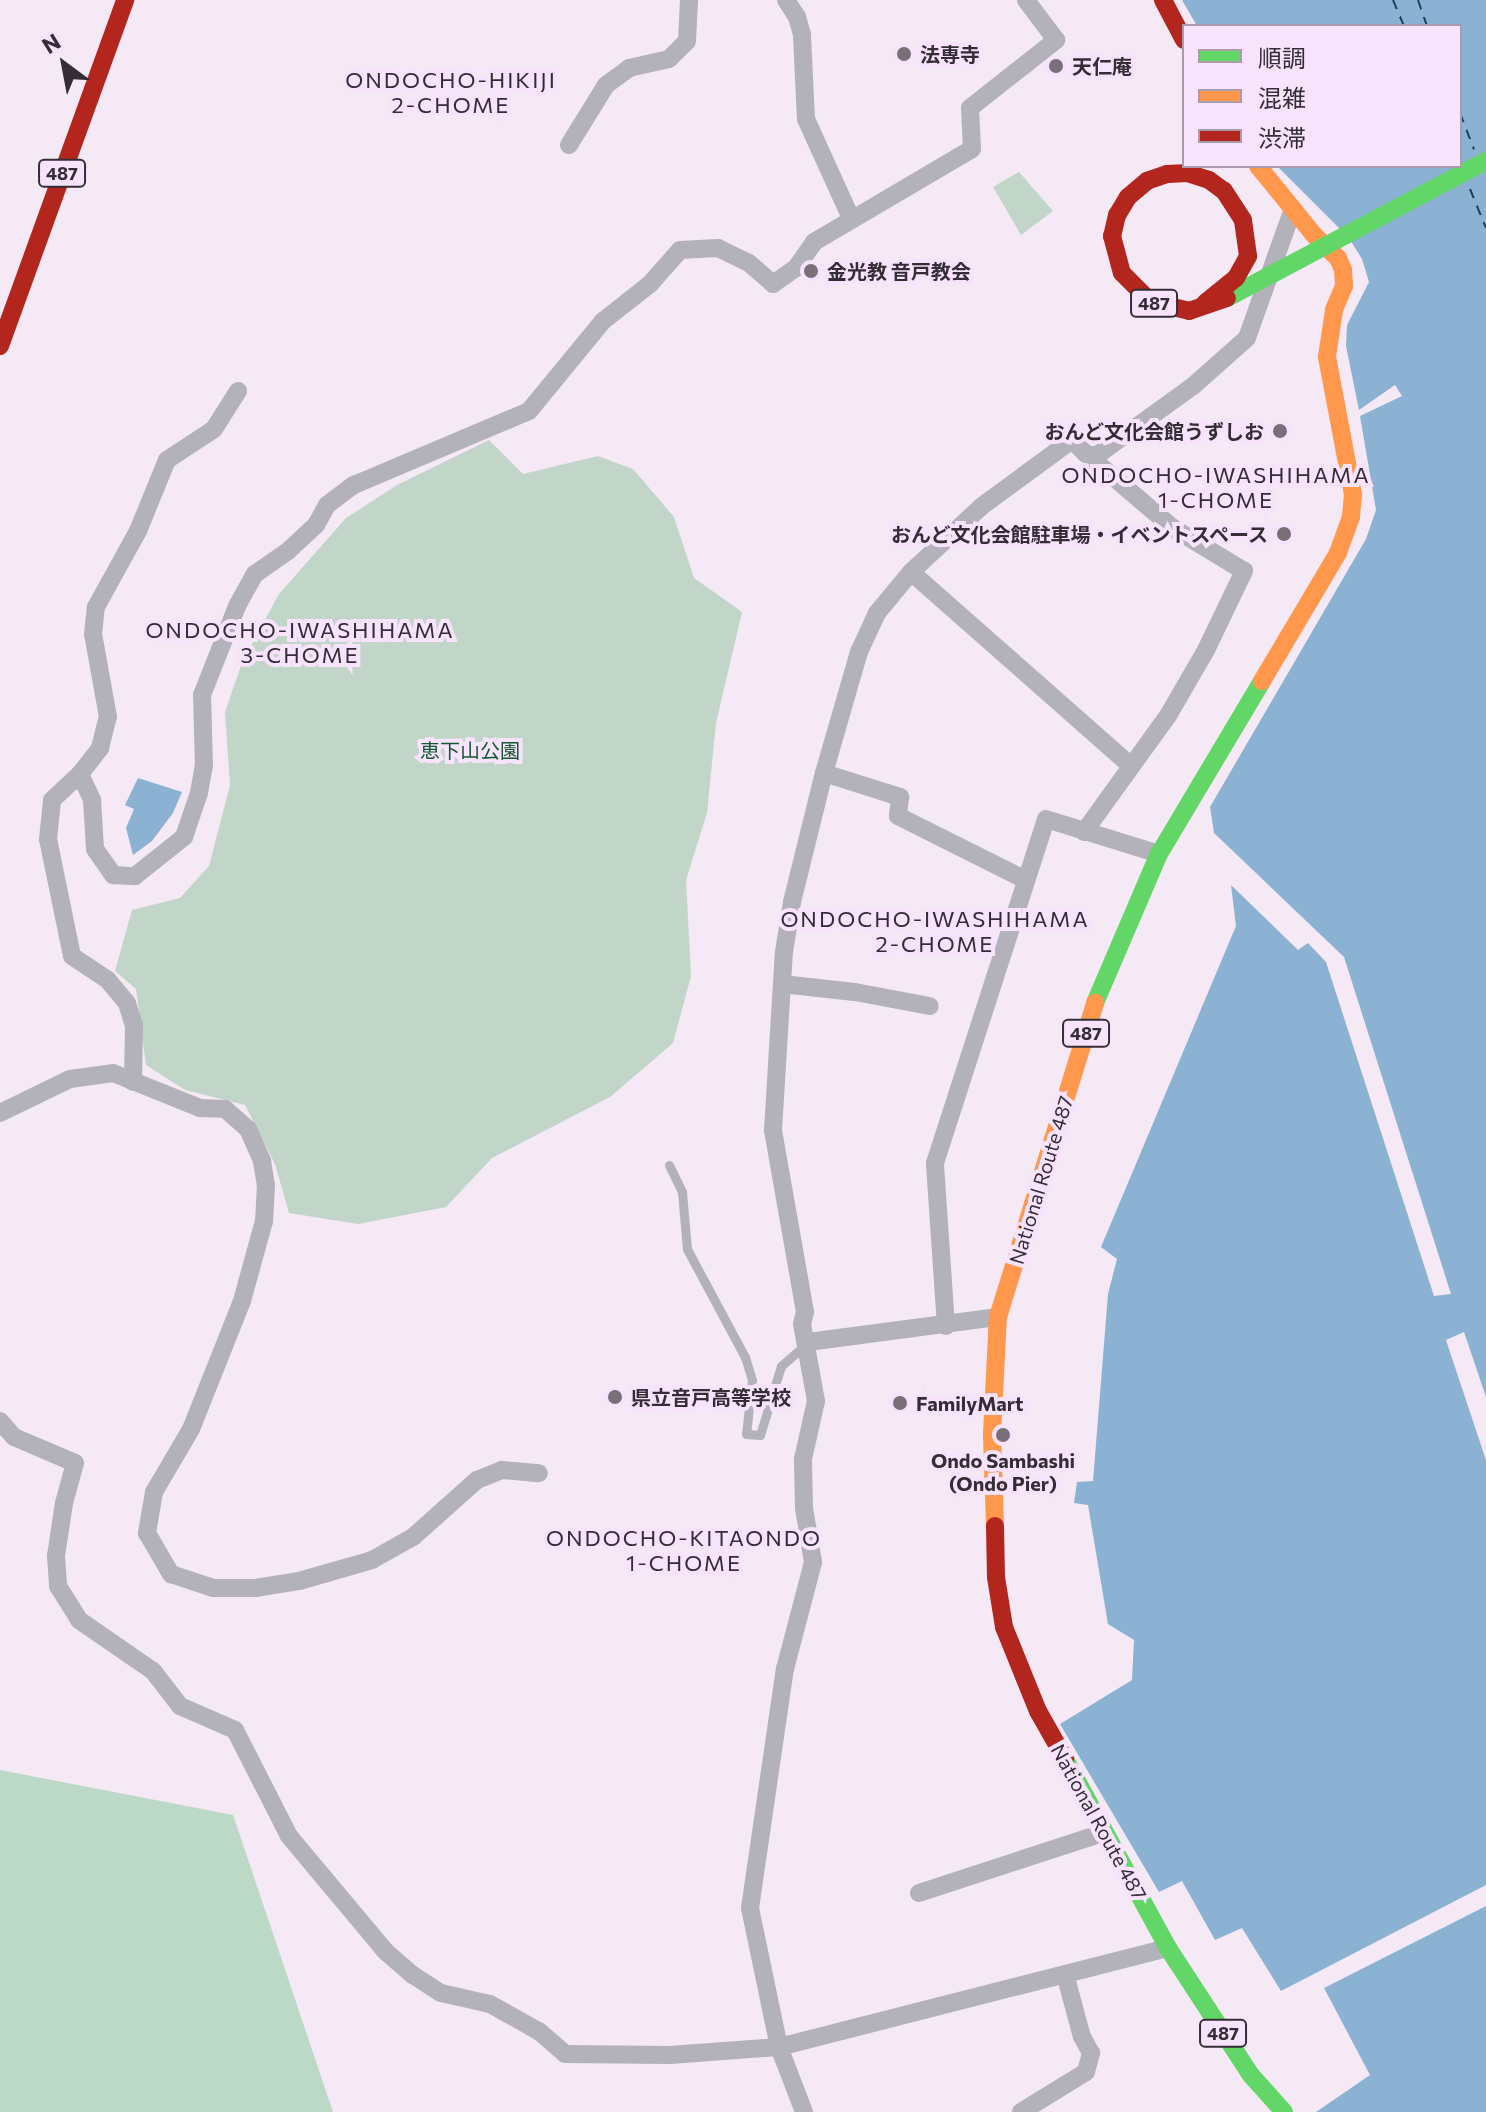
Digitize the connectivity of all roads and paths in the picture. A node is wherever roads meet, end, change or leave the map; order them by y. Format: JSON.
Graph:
{"nodes":[{"id":1,"x":125,"y":0,"type":"edge"},
{"id":2,"x":689,"y":0,"type":"edge"},
{"id":3,"x":786,"y":0,"type":"edge"},
{"id":4,"x":1026,"y":0,"type":"edge"},
{"id":5,"x":1163,"y":0,"type":"edge"},
{"id":6,"x":1182,"y":36,"type":"edge"},
{"id":7,"x":569,"y":145,"type":"dead end"},
{"id":8,"x":1486,"y":161,"type":"edge"},
{"id":9,"x":1206,"y":168,"type":"edge"},
{"id":10,"x":1260,"y":168,"type":"edge"},
{"id":11,"x":1171,"y":174,"type":"edge"},
{"id":12,"x":1171,"y":174,"type":"edge"},
{"id":13,"x":1171,"y":174,"type":"edge"},
{"id":14,"x":1289,"y":205,"type":"junction"},
{"id":15,"x":851,"y":218,"type":"junction"},
{"id":16,"x":0,"y":346,"type":"edge"},
{"id":17,"x":238,"y":391,"type":"dead end"},
{"id":18,"x":1096,"y":456,"type":"junction"},
{"id":19,"x":911,"y":572,"type":"junction"},
{"id":20,"x":1131,"y":766,"type":"junction"},
{"id":21,"x":824,"y":773,"type":"junction"},
{"id":22,"x":80,"y":774,"type":"junction"},
{"id":23,"x":1084,"y":832,"type":"junction"},
{"id":24,"x":1159,"y":854,"type":"junction"},
{"id":25,"x":1026,"y":880,"type":"junction"},
{"id":26,"x":782,"y":984,"type":"junction"},
{"id":27,"x":930,"y":1006,"type":"dead end"},
{"id":28,"x":133,"y":1082,"type":"junction"},
{"id":29,"x":0,"y":1113,"type":"edge"},
{"id":30,"x":669,"y":1165,"type":"dead end"},
{"id":31,"x":998,"y":1317,"type":"junction"},
{"id":32,"x":946,"y":1326,"type":"junction"},
{"id":33,"x":808,"y":1342,"type":"junction"},
{"id":34,"x":0,"y":1421,"type":"edge"},
{"id":35,"x":539,"y":1473,"type":"dead end"},
{"id":36,"x":1103,"y":1833,"type":"junction"},
{"id":37,"x":919,"y":1893,"type":"dead end"},
{"id":38,"x":1168,"y":1948,"type":"junction"},
{"id":39,"x":1065,"y":1974,"type":"junction"},
{"id":40,"x":779,"y":2047,"type":"junction"},
{"id":41,"x":804,"y":2112,"type":"edge"},
{"id":42,"x":1021,"y":2112,"type":"edge"},
{"id":43,"x":1284,"y":2112,"type":"edge"}],
"edges":[{"from":1,"to":16,"type":"highway","number":"487"},
{"from":2,"to":7,"type":"street"},
{"from":3,"to":15,"type":"street"},
{"from":4,"to":15,"type":"street"},
{"from":5,"to":6,"type":"highway"},
{"from":8,"to":11,"type":"highway","number":"487","bridge":true},
{"from":9,"to":14,"type":"highway"},
{"from":10,"to":14,"type":"highway","name":"National Route 487","number":"487"},
{"from":12,"to":13,"type":"highway","number":"487","bridge":true},
{"from":14,"to":18,"type":"street"},
{"from":14,"to":24,"type":"highway","name":"National Route 487","number":"487"},
{"from":15,"to":22,"type":"street"},
{"from":17,"to":22,"type":"street"},
{"from":18,"to":19,"type":"street"},
{"from":18,"to":20,"type":"street"},
{"from":19,"to":20,"type":"street"},
{"from":19,"to":21,"type":"street"},
{"from":20,"to":23,"type":"street"},
{"from":21,"to":25,"type":"street"},
{"from":21,"to":26,"type":"street"},
{"from":22,"to":28,"type":"street"},
{"from":23,"to":24,"type":"street"},
{"from":23,"to":25,"type":"street"},
{"from":24,"to":31,"type":"highway","name":"National Route 487","number":"487"},
{"from":25,"to":32,"type":"street"},
{"from":26,"to":27,"type":"street"},
{"from":26,"to":33,"type":"street"},
{"from":28,"to":29,"type":"street"},
{"from":28,"to":35,"type":"street"},
{"from":30,"to":33,"type":"lane"},
{"from":31,"to":32,"type":"street"},
{"from":31,"to":36,"type":"highway","name":"National Route 487","number":"487"},
{"from":32,"to":33,"type":"street"},
{"from":33,"to":40,"type":"street"},
{"from":34,"to":40,"type":"street"},
{"from":36,"to":37,"type":"street"},
{"from":36,"to":38,"type":"highway","name":"National Route 487","number":"487"},
{"from":38,"to":39,"type":"street"},
{"from":38,"to":43,"type":"highway","name":"National Route 487","number":"487"},
{"from":39,"to":40,"type":"street"},
{"from":39,"to":42,"type":"street"},
{"from":40,"to":41,"type":"street"}]}
